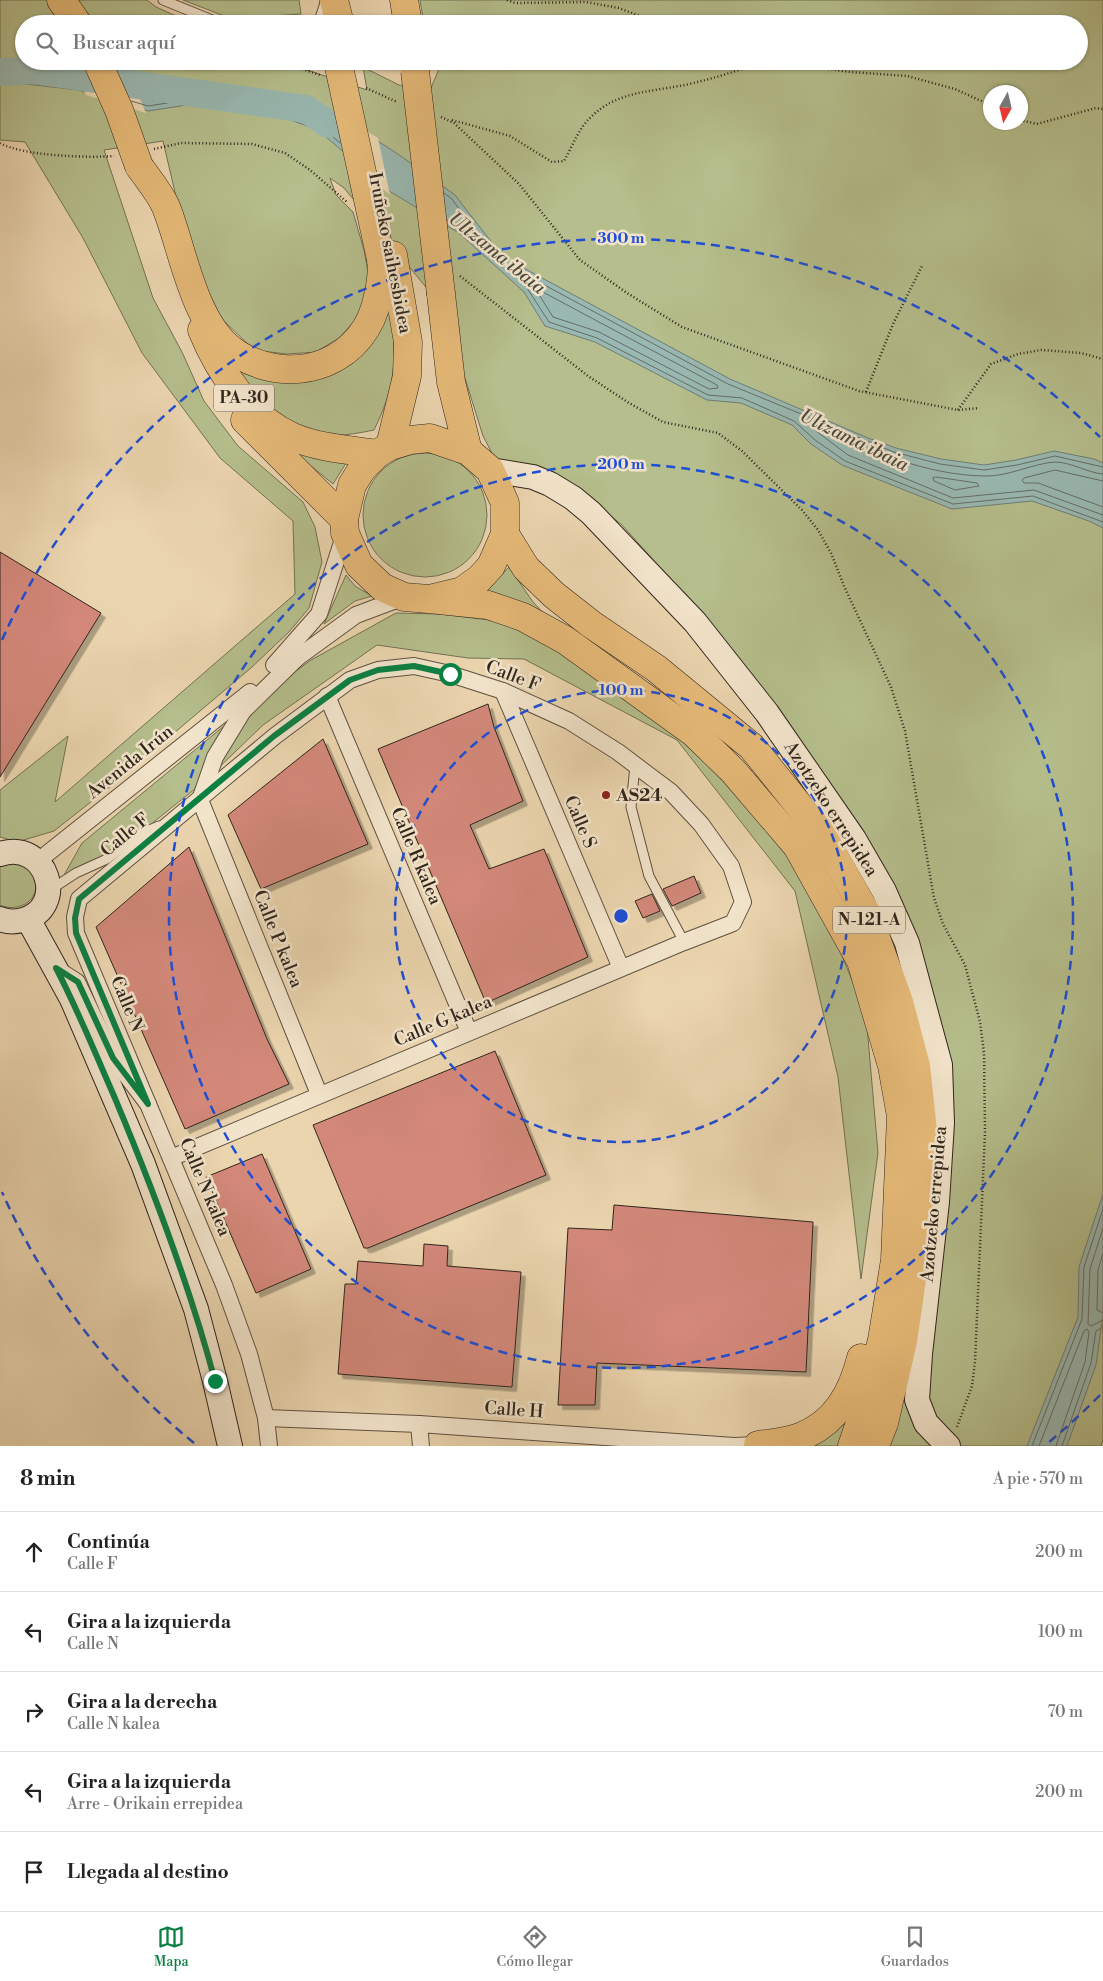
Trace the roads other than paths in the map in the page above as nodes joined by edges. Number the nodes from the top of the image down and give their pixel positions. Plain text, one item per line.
1 (163, 0) edge
2 (326, 0) edge
3 (334, 0) edge
4 (404, 0) edge
5 (200, 15) edge
6 (321, 15) edge
7 (338, 15) edge
8 (406, 15) edge
9 (101, 70) edge
10 (346, 70) edge
11 (414, 70) edge
12 (139, 166) junction
13 (387, 257) junction
14 (173, 267) junction
15 (383, 450) junction
16 (468, 451) junction
17 (490, 470) junction
18 (550, 484) junction
19 (505, 503) junction
20 (345, 526) junction
21 (505, 534) junction
22 (417, 598) junction
23 (298, 657) junction
24 (503, 691) junction
25 (247, 694) junction
26 (327, 696) junction
27 (635, 765) junction
28 (200, 800) junction
29 (167, 827) junction
30 (0, 854) edge
31 (38, 861) junction
32 (48, 892) junction
33 (75, 918) joint
34 (0, 919) edge
35 (28, 919) junction
36 (733, 923) joint
37 (684, 942) junction
38 (56, 968) junction
39 (622, 968) junction
40 (469, 1032) junction
41 (319, 1094) junction
42 (148, 1104) junction
43 (900, 1140) junction
44 (171, 1158) junction
45 (266, 1418) junction
46 (419, 1424) junction
47 (570, 1440) edge
48 (230, 1446) edge
49 (269, 1446) edge
50 (421, 1446) edge
51 (747, 1446) edge
52 (852, 1446) edge
53 (875, 1446) edge
54 (948, 1446) edge

1 - 5 lane
2 - 6 lane
3 - 7 highway
4 - 8 highway
9 - 12 highway, PA-30, bridge
10 - 13 highway, Iruñeko saihesbidea
11 - 16 highway, bridge
12 - 13 highway
12 - 14 highway, PA-30
13 - 15 highway, Iruñeko saihesbidea
14 - 15 highway, PA-30
14 - 20 highway, PA-30
15 - 16 highway, PA-30
15 - 20 highway
16 - 17 highway, PA-30
17 - 18 street, Azotzeko errepidea
17 - 19 highway, PA-30
18 - 19 street
18 - 54 street, Azotzeko errepidea
19 - 21 highway, PA-30
20 - 22 highway, PA-30
20 - 25 street, Avenida Irún
21 - 22 highway, PA-30
21 - 53 highway, N-121-A
22 - 23 street, Avenida Irún
22 - 43 highway, N-121-A
23 - 25 street, Avenida Irún
23 - 28 street, Avenida Irún
24 - 26 street, Calle F
24 - 27 street, Calle F
24 - 39 street, Calle S
25 - 31 street, Avenida Irún
26 - 28 street, Calle F
26 - 40 street, Calle R kalea
27 - 36 street, Calle F
27 - 37 lane
28 - 29 street, Calle F
28 - 41 street, Calle P kalea
29 - 32 lane
29 - 33 street, Calle F
30 - 31 street
31 - 32 street
32 - 35 street
33 - 42 street, Calle N
34 - 35 street
35 - 38 street
36 - 37 street, Calle G kalea
37 - 39 street, Calle G kalea
38 - 42 street, Calle N kalea
38 - 48 street
39 - 40 street, Calle G kalea
40 - 41 street, Calle G kalea
41 - 44 street, Calle G kalea
42 - 44 street, Calle N kalea
43 - 51 highway
43 - 52 highway, N-121-A
44 - 45 street, Calle N kalea
45 - 46 street, Calle H
45 - 49 street, Calle N kalea
46 - 47 street, Calle H
46 - 50 street
47 - 51 street, Calle H

